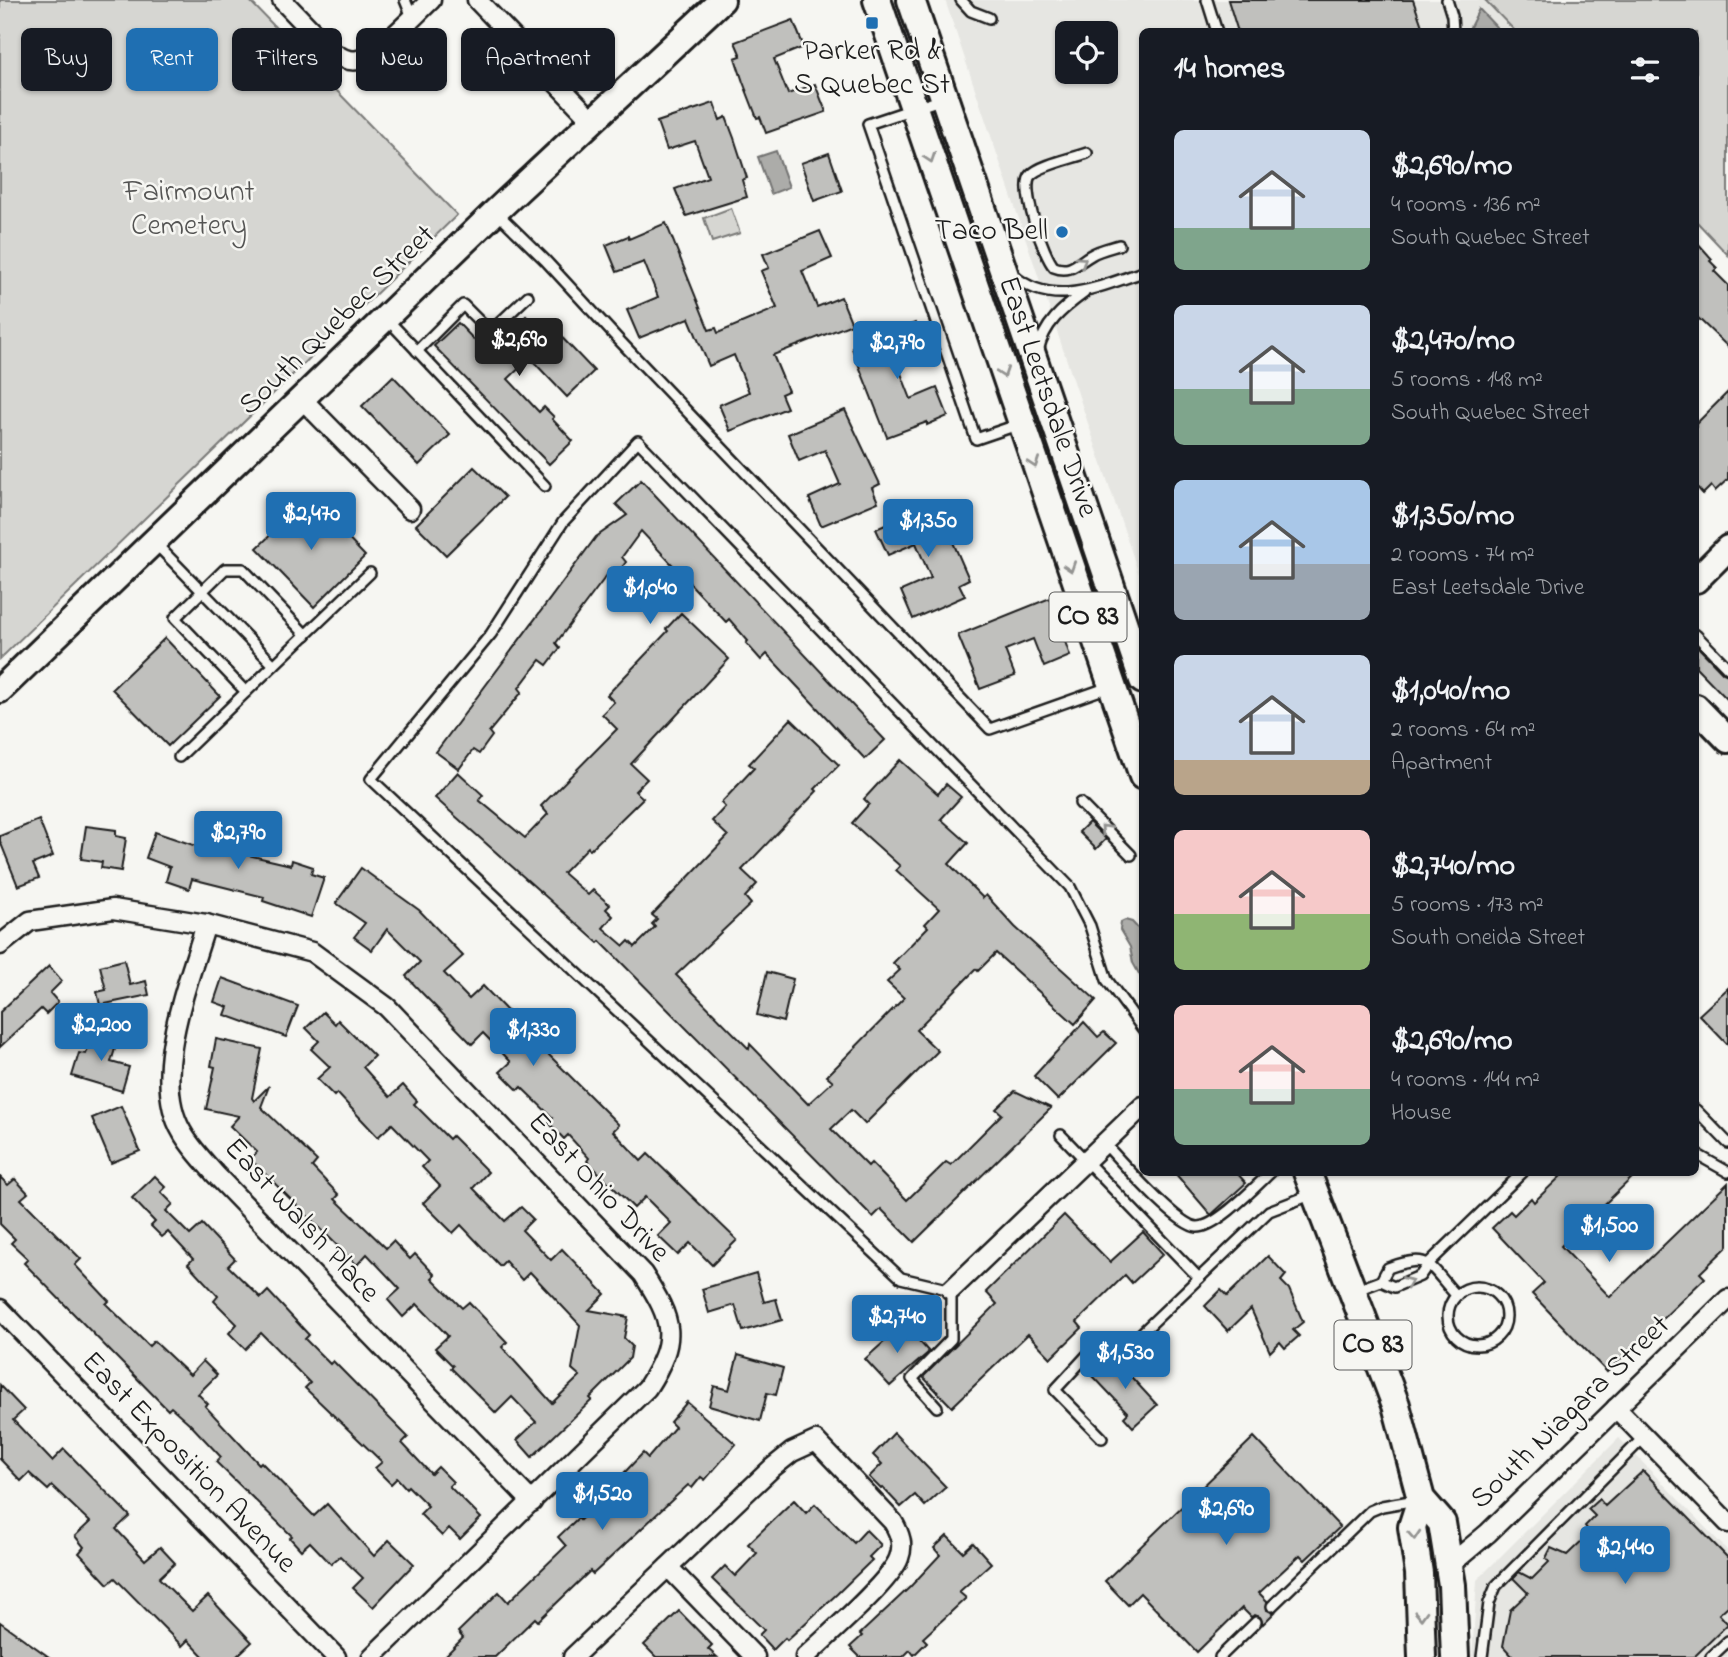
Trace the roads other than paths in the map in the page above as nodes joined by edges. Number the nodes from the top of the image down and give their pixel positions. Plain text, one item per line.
1 (431, 0) edge
2 (477, 0) edge
3 (722, 0) edge
4 (877, 0) edge
5 (911, 0) edge
6 (961, 0) edge
7 (1207, 0) edge
8 (1447, 0) edge
9 (290, 3) edge
10 (409, 8) edge
11 (989, 18) dead end
12 (1216, 28) edge
13 (1453, 28) edge
14 (945, 98) junction
15 (913, 109) junction
16 (593, 121) junction
17 (1087, 153) dead end
18 (495, 212) junction
19 (1119, 245) dead end
20 (997, 253) junction
21 (1139, 273) edge
22 (1085, 292) junction
23 (528, 296) dead end
24 (386, 318) junction
25 (417, 351) junction
26 (1036, 369) junction
27 (302, 399) junction
28 (1021, 424) junction
29 (545, 486) dead end
30 (411, 509) dead end
31 (153, 542) junction
32 (1728, 548) edge
33 (370, 573) dead end
34 (1699, 577) edge
35 (202, 591) junction
36 (306, 635) junction
37 (1699, 638) edge
38 (274, 665) junction
39 (1139, 667) edge
40 (1728, 668) edge
41 (1112, 686) junction
42 (0, 690) edge
43 (246, 692) junction
44 (1699, 710) edge
45 (1728, 740) edge
46 (178, 757) dead end
47 (1139, 764) edge
48 (1080, 803) dead end
49 (1131, 855) dead end
50 (206, 924) junction
51 (0, 945) edge
52 (1139, 1023) edge
53 (1139, 1110) edge
54 (1699, 1113) edge
55 (1061, 1135) dead end
56 (1104, 1143) junction
57 (1728, 1143) edge
58 (1699, 1156) edge
59 (1086, 1160) junction
60 (1728, 1172) edge
61 (1266, 1176) edge
62 (1519, 1176) edge
63 (1311, 1183) edge
64 (1429, 1263) junction
65 (1199, 1278) junction
66 (1381, 1280) junction
67 (951, 1290) junction
68 (1352, 1291) junction
69 (1456, 1295) junction
70 (1728, 1299) edge
71 (0, 1309) edge
72 (937, 1407) dead end
73 (1616, 1408) junction
74 (1644, 1437) junction
75 (1102, 1438) dead end
76 (1421, 1499) junction
77 (532, 1502) junction
78 (1728, 1523) edge
79 (1448, 1560) junction
80 (668, 1567) junction
81 (1272, 1606) dead end
82 (1255, 1622) dead end
83 (1728, 1641) edge
84 (336, 1657) edge
85 (372, 1657) edge
86 (573, 1657) edge
87 (755, 1657) edge
88 (805, 1657) edge
89 (1220, 1657) edge
90 (1422, 1657) edge
91 (1455, 1657) edge
92 (1482, 1657) edge
93 (1711, 1657) edge

1 - 10 street
2 - 16 street
3 - 16 main road, South Quebec Street
4 - 15 main road, East Leetsdale Drive / CO 83
5 - 14 main road, East Leetsdale Drive / CO 83
6 - 11 lane
7 - 12 lane
8 - 13 lane
9 - 10 street
14 - 15 lane
14 - 20 main road, East Leetsdale Drive / CO 83
15 -> 28 main road, East Leetsdale Drive / CO 83
15 - 28 lane
16 - 18 main road, South Quebec Street
17 -> 19 lane
18 - 24 main road, South Quebec Street
18 - 41 lane
20 - 22 lane
20 - 26 main road, East Leetsdale Drive / CO 83
21 - 22 lane
22 - 26 lane
23 - 25 lane
24 - 25 lane
24 - 27 main road, South Quebec Street
25 - 29 lane
26 - 39 main road, East Leetsdale Drive / CO 83
27 - 30 street
27 - 31 main road, South Quebec Street
28 -> 41 main road, East Leetsdale Drive / CO 83
31 - 35 lane
31 - 42 main road, South Quebec Street
32 - 34 main road
33 - 36 lane
35 - 36 lane
35 - 38 lane
35 - 43 lane
36 - 38 lane
37 - 40 lane
38 - 43 lane
41 - 47 main road, East Leetsdale Drive / CO 83
43 - 46 lane
44 - 45 main road
49 -> 48 lane
50 - 51 street, East Ohio Drive
50 - 77 street, East Walsh Place
50 - 77 street, East Ohio Drive
52 - 67 lane
53 - 56 street
54 - 57 lane
55 - 59 lane
56 - 59 street
56 - 61 lane
58 - 60 lane
59 - 65 lane
59 - 67 street
62 - 64 lane
63 - 65 lane
63 - 68 main road, CO 83
64 - 66 lane
66 -> 64 lane
64 - 69 lane
65 - 75 lane
66 - 68 lane
67 - 72 lane
68 - 76 main road, CO 83
69 - 69 lane
70 - 73 street, South Niagara Street
71 - 84 street, East Exposition Avenue
73 - 74 street
73 - 79 street, South Niagara Street
74 - 78 street
74 - 92 lane
76 - 79 main road, CO 83
76 - 81 lane
76 -> 90 main road, CO 83
77 - 85 street
79 - 91 main road, CO 83
80 - 86 street
80 - 87 street
80 - 88 street
82 - 89 lane
83 - 93 lane

